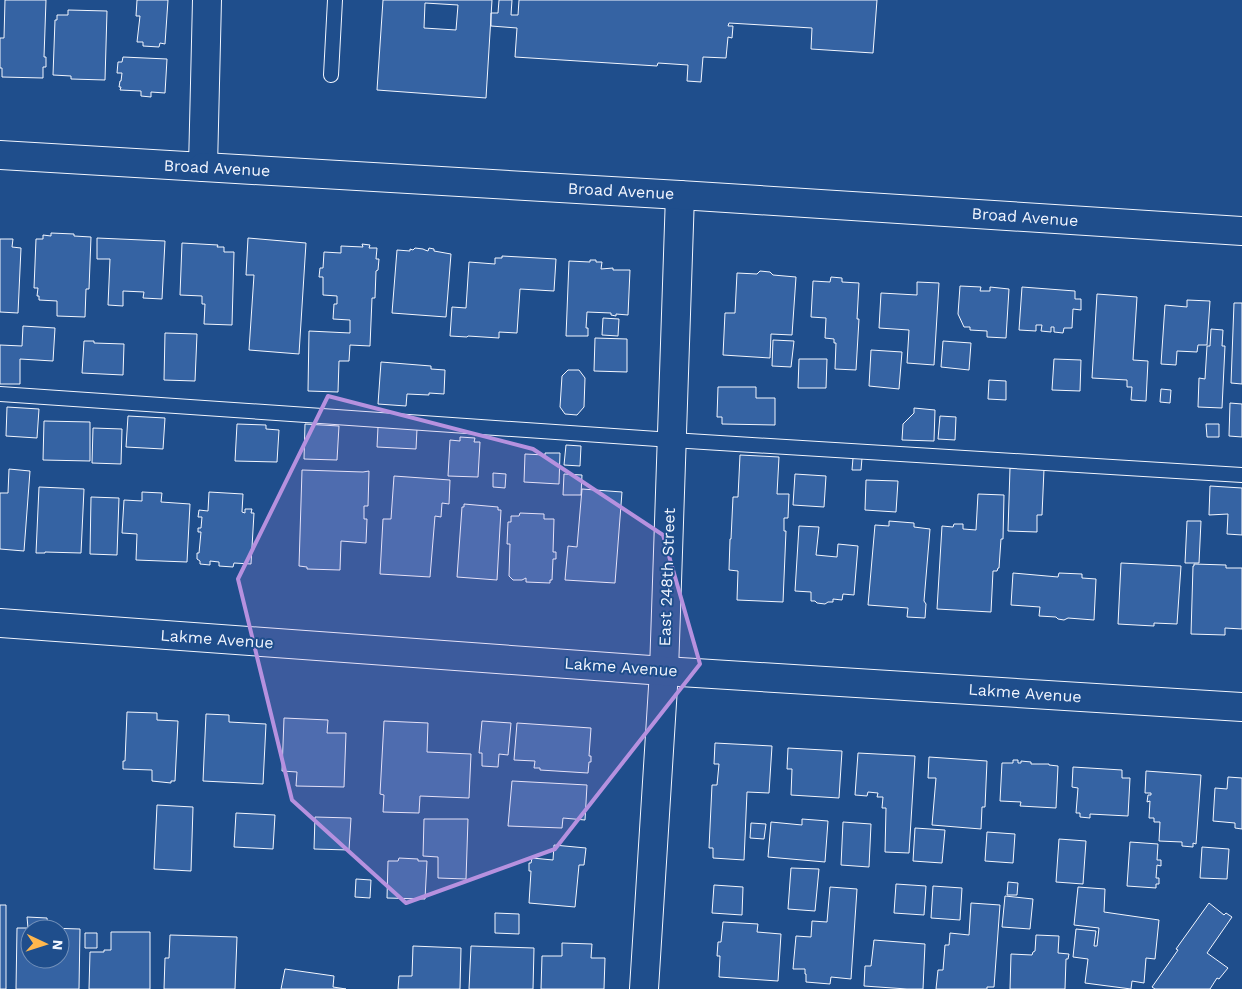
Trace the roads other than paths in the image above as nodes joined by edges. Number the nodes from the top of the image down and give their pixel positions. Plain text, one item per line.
1 (207, 0) edge
2 (335, 0) edge
3 (331, 75) dead end
4 (0, 155) edge
5 (203, 167) junction
6 (680, 195) junction
7 (1242, 231) edge
8 (0, 394) edge
9 (672, 440) junction
10 (1242, 474) edge
11 (0, 623) edge
12 (664, 671) junction
13 (1242, 707) edge
14 (644, 989) edge

1 - 5 street
2 - 3 lane
4 - 5 street, Broad Avenue
5 - 6 street, Broad Avenue
6 - 7 street, Broad Avenue
6 - 9 street, East 248th Street
8 - 9 lane
9 - 10 lane
9 - 12 street, East 248th Street
11 - 12 street, Lakme Avenue
12 - 13 street, Lakme Avenue
12 - 14 street, East 248th Street

